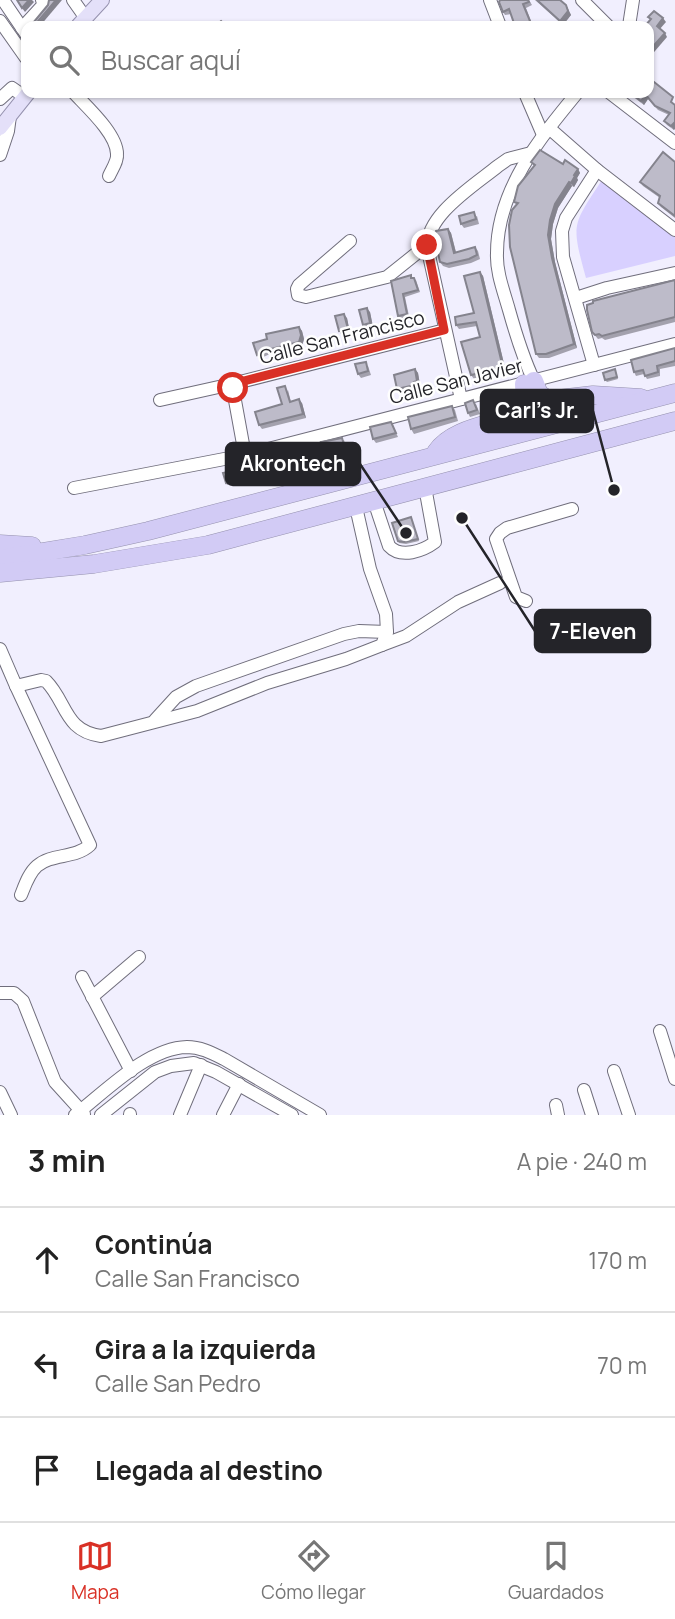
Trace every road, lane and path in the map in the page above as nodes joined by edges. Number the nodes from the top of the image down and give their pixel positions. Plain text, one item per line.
1 (2, 0) edge
2 (42, 0) edge
3 (73, 0) edge
4 (102, 0) edge
5 (491, 0) edge
6 (582, 0) edge
7 (633, 0) edge
8 (31, 21) edge
9 (82, 21) edge
10 (83, 21) edge
11 (498, 21) edge
12 (603, 21) edge
13 (630, 21) edge
14 (0, 22) edge
15 (21, 27) edge
16 (21, 51) edge
17 (21, 92) edge
18 (24, 98) edge
19 (79, 98) edge
20 (528, 98) edge
21 (574, 98) edge
22 (616, 98) edge
23 (0, 99) edge
24 (5, 122) edge
25 (546, 132) junction
26 (675, 143) edge
27 (531, 153) junction
28 (0, 155) edge
29 (597, 170) junction
30 (110, 176) dead end
31 (675, 230) edge
32 (350, 241) dead end
33 (427, 245) junction
34 (675, 272) edge
35 (576, 298) junction
36 (444, 330) junction
37 (675, 344) edge
38 (594, 365) junction
39 (529, 383) junction
40 (232, 384) junction
41 (675, 393) edge
42 (461, 399) junction
43 (652, 399) junction
44 (160, 400) dead end
45 (675, 421) edge
46 (245, 455) junction
47 (433, 456) junction
48 (425, 487) junction
49 (74, 488) dead end
50 (374, 501) junction
51 (356, 507) junction
52 (572, 509) dead end
53 (0, 544) edge
54 (57, 548) junction
55 (0, 559) edge
56 (0, 573) edge
57 (499, 583) dead end
58 (526, 601) dead end
59 (387, 632) junction
60 (382, 645) junction
61 (0, 649) edge
62 (16, 686) junction
63 (155, 720) junction
64 (21, 895) dead end
65 (139, 957) dead end
66 (82, 977) dead end
67 (0, 993) edge
68 (92, 997) junction
69 (660, 1031) dead end
70 (201, 1065) junction
71 (131, 1071) junction
72 (614, 1071) dead end
73 (675, 1079) edge
74 (239, 1084) junction
75 (584, 1090) dead end
76 (0, 1092) edge
77 (282, 1092) junction
78 (274, 1110) edge
79 (80, 1113) edge
80 (11, 1115) edge
81 (101, 1115) edge
82 (180, 1115) edge
83 (223, 1115) edge
84 (292, 1115) edge
85 (320, 1115) edge
86 (592, 1115) edge
87 (629, 1115) edge

1 - 15 street
2 - 8 street
3 - 9 street
4 - 10 main road
5 - 11 street
6 - 12 street
7 - 13 street
14 - 16 street
17 - 23 street
18 - 24 main road
19 - 30 street
20 - 25 street
21 - 25 street
22 - 26 street
24 - 28 street
25 - 27 street
25 - 29 street
27 - 33 street
27 - 39 street
29 - 31 street
29 - 35 street
32 - 33 street
33 - 36 street
34 - 35 street
35 - 38 street
36 - 40 street, Calle San Francisco
36 - 42 street
37 - 38 street, Calle San Javier
38 - 39 street, Calle San Javier
39 - 42 street, Calle San Javier
39 - 43 highway
39 - 47 highway
40 - 44 street, Calle San Francisco
40 - 46 street
41 - 43 highway
42 - 46 street, Calle San Javier
43 - 47 highway
45 - 48 highway
46 - 49 street, Calle San Javier
47 - 54 highway
48 - 50 highway
48 - 50 street
50 - 51 highway
51 - 56 highway
51 - 59 street
52 - 58 street
53 - 54 highway
54 - 55 highway
57 - 60 street
59 - 60 street
59 - 63 street
60 - 63 street
61 - 62 street
62 - 63 street
62 - 64 street
65 - 68 street
66 - 68 street
67 - 79 street
68 - 71 street
69 - 73 street
70 - 74 street
70 - 81 street
70 - 82 street
71 - 77 street
71 - 79 street
72 - 87 street
74 - 78 street
74 - 83 street
75 - 86 street
76 - 80 street
77 - 78 street
77 - 85 street
78 - 84 street

